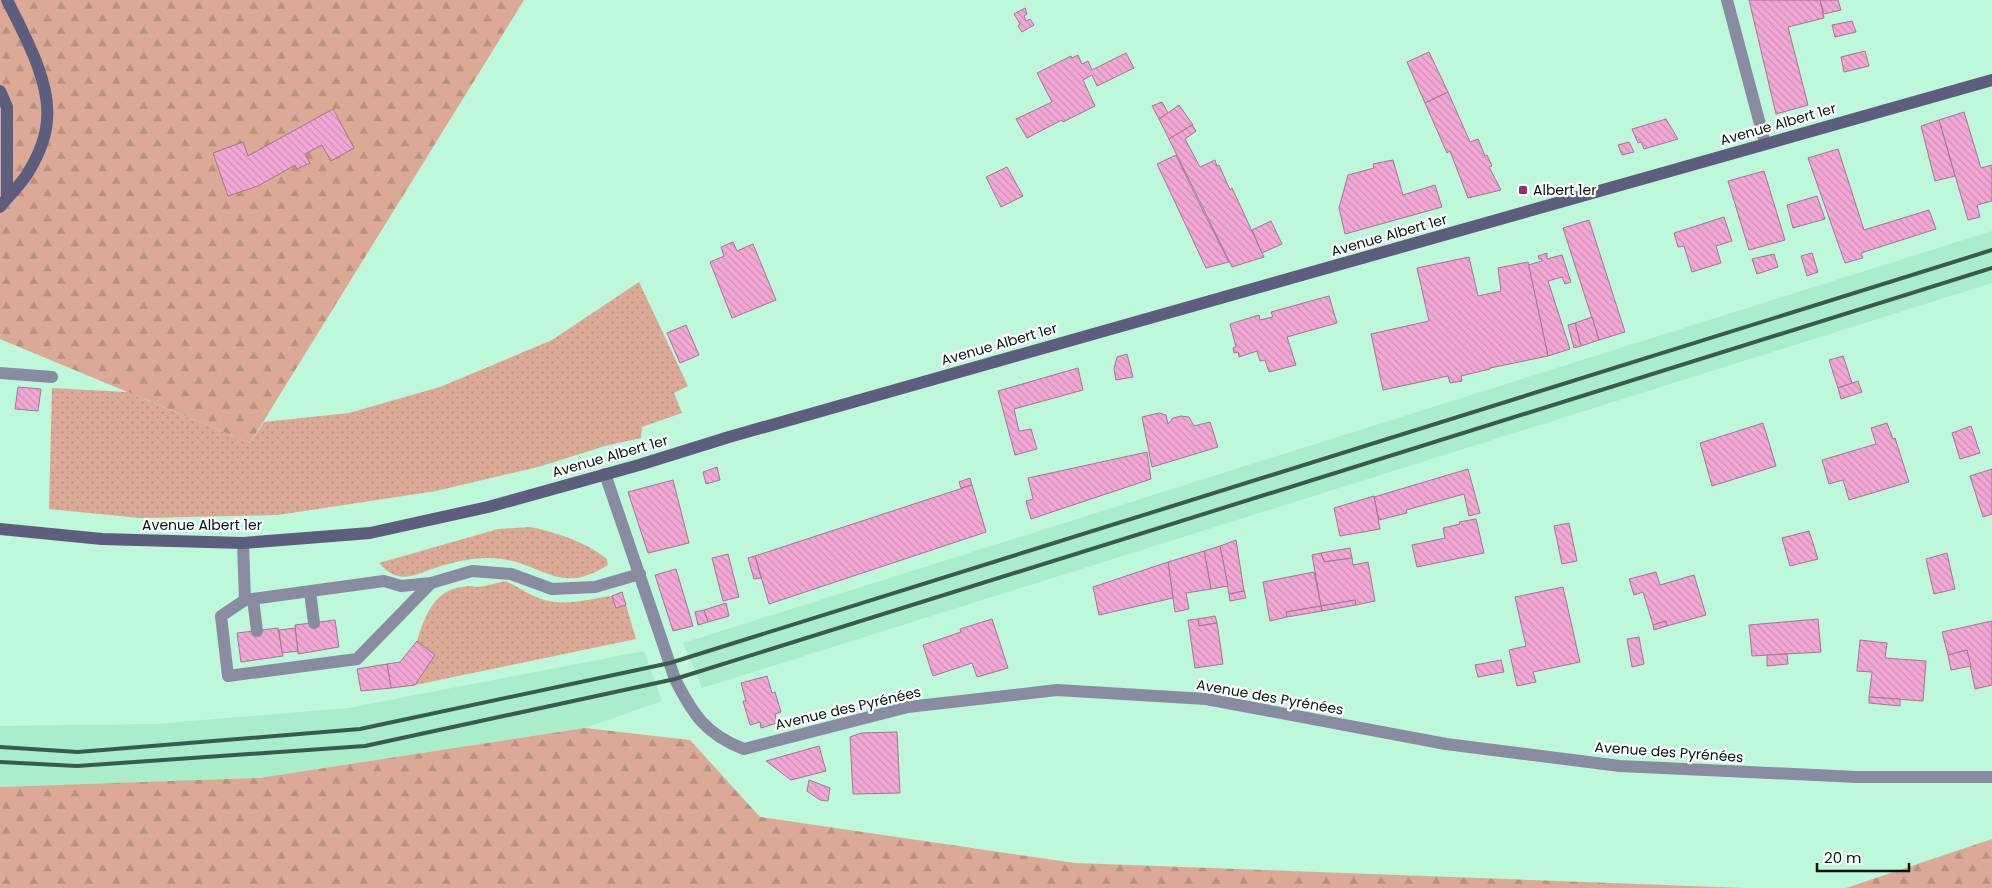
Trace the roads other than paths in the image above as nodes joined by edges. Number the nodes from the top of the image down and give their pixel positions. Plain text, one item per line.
1 (7, 0) edge
2 (1727, 0) edge
3 (1992, 80) edge
4 (0, 91) edge
5 (1765, 144) junction
6 (4, 202) edge
7 (0, 373) edge
8 (52, 378) dead end
9 (605, 474) junction
10 (0, 529) edge
11 (243, 543) junction
12 (640, 574) junction
13 (432, 583) junction
14 (310, 592) junction
15 (249, 600) junction
16 (314, 623) dead end
17 (257, 630) dead end
18 (318, 651) dead end
19 (320, 664) junction
20 (1992, 777) edge

1 - 6 main road
2 - 5 street
3 - 5 main road, Avenue Albert 1er
4 - 6 main road
5 - 9 main road, Avenue Albert 1er
7 - 8 street
9 - 11 main road, Avenue Albert 1er
9 - 12 street, Avenue des Pyrénées
10 - 11 main road, Avenue Albert 1er
11 - 15 street
12 - 13 street
12 - 20 street, Avenue des Pyrénées
13 - 14 street
13 - 19 street
14 - 15 street
14 - 16 street
15 - 17 street
15 - 19 street
18 - 19 street

